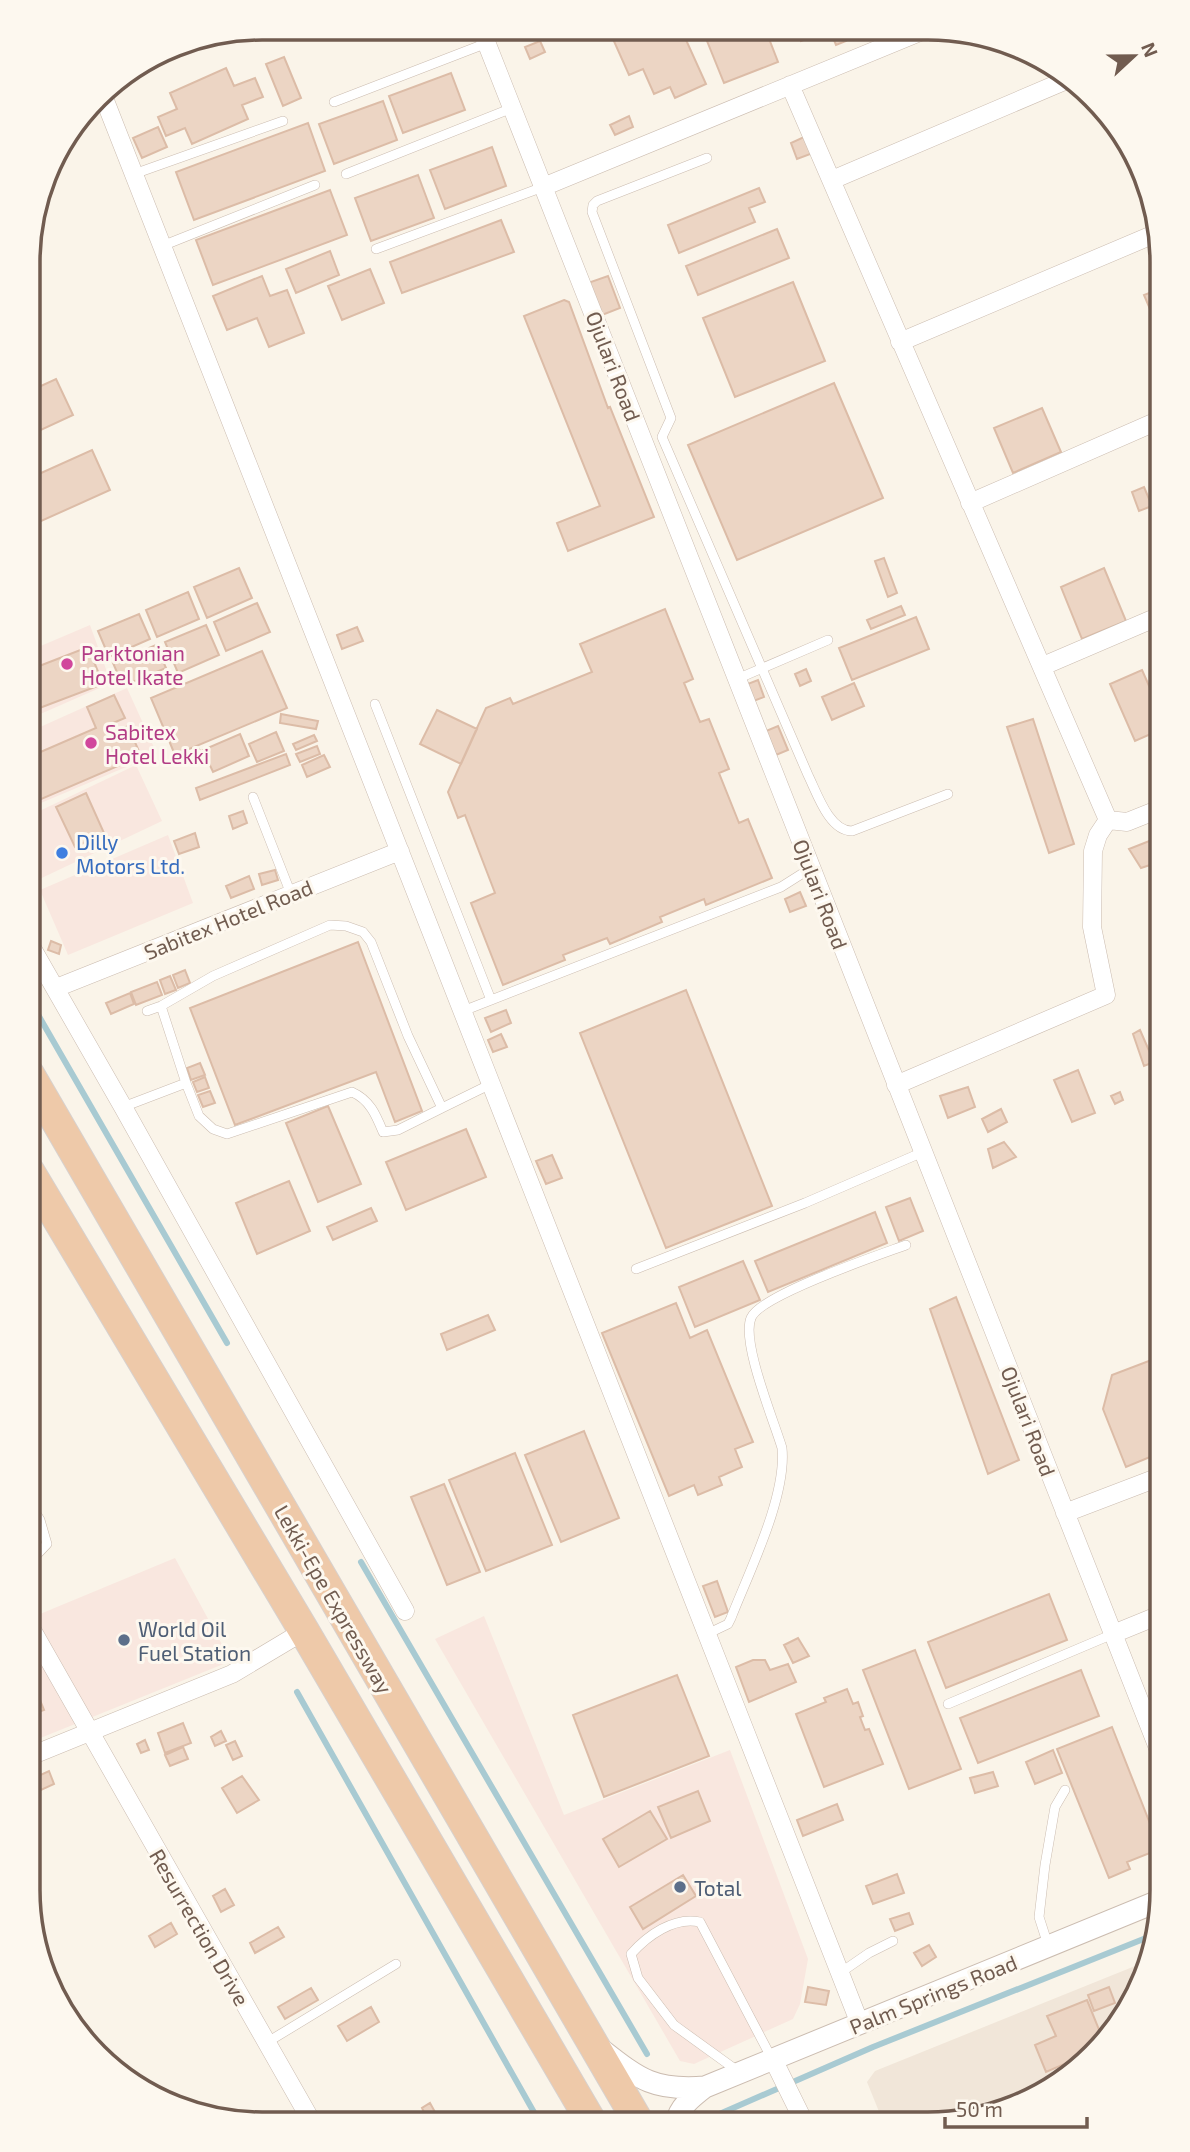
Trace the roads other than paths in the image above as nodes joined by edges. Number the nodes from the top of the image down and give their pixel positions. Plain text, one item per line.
1 (900, 40) edge
2 (473, 41) edge
3 (486, 41) edge
4 (1058, 83) edge
5 (790, 85) junction
6 (334, 102) dead end
7 (107, 104) edge
8 (512, 108) junction
9 (283, 121) dead end
10 (707, 159) dead end
11 (134, 174) junction
12 (346, 174) dead end
13 (832, 180) junction
14 (315, 185) dead end
15 (543, 187) junction
16 (1147, 237) edge
17 (162, 246) junction
18 (376, 249) dead end
19 (900, 342) junction
20 (1150, 424) edge
21 (970, 503) junction
22 (1150, 620) edge
23 (828, 640) dead end
24 (1043, 666) junction
25 (762, 669) junction
26 (737, 679) junction
27 (375, 704) dead end
28 (948, 794) dead end
29 (253, 797) dead end
30 (1150, 813) edge
31 (1108, 820) junction
32 (400, 850) junction
33 (811, 868) junction
34 (291, 894) junction
35 (40, 961) edge
36 (56, 988) junction
37 (491, 1000) junction
38 (161, 1006) junction
39 (147, 1011) dead end
40 (463, 1011) junction
41 (186, 1083) junction
42 (491, 1084) junction
43 (896, 1084) junction
44 (40, 1093) edge
45 (124, 1107) junction
46 (442, 1108) junction
47 (923, 1152) junction
48 (40, 1189) edge
49 (906, 1245) dead end
50 (636, 1269) dead end
51 (1149, 1481) edge
52 (1065, 1513) junction
53 (40, 1520) edge
54 (40, 1551) edge
55 (405, 1611) dead end
56 (1149, 1619) edge
57 (304, 1631) junction
58 (707, 1634) junction
59 (1113, 1634) junction
60 (40, 1644) edge
61 (948, 1704) dead end
62 (1149, 1727) edge
63 (89, 1732) junction
64 (40, 1752) edge
65 (1065, 1790) dead end
66 (1149, 1905) edge
67 (893, 1941) dead end
68 (1049, 1947) junction
69 (396, 1964) dead end
70 (841, 1973) junction
71 (860, 2024) junction
72 (591, 2042) junction
73 (267, 2043) junction
74 (776, 2066) junction
75 (741, 2073) junction
76 (705, 2087) junction
77 (306, 2112) edge
78 (586, 2112) edge
79 (632, 2112) edge
80 (680, 2112) edge
81 (799, 2112) edge

1 - 5 street
2 - 6 lane
3 - 8 street, Ojulari Road
4 - 13 street
5 - 13 street
5 - 15 street
7 - 11 street
8 - 12 lane
8 - 15 street, Ojulari Road
9 - 11 lane
10 - 25 lane
11 - 17 street
13 - 19 street
14 - 17 lane
15 - 18 lane
15 - 26 street, Ojulari Road
16 - 19 street
17 - 32 street
19 - 21 street
20 - 21 street
21 - 24 street
22 - 24 street
23 - 25 lane
24 - 31 street
25 - 26 lane
25 - 28 lane
26 - 33 street, Ojulari Road
27 - 37 lane
29 - 34 lane
30 - 31 street
31 - 43 street
32 - 34 street, Sabitex Hotel Road
32 - 40 street
33 - 37 lane
33 - 43 street, Ojulari Road
34 - 36 street, Sabitex Hotel Road
35 - 36 street
36 - 45 street
37 - 40 lane
38 - 39 lane
38 - 41 lane
38 - 46 lane
40 - 42 street
41 - 45 lane
41 - 46 lane
42 - 46 lane
42 - 58 street
43 - 47 street, Ojulari Road
44 - 72 highway, Lekki-Epe Expressway
45 - 55 street
47 - 50 lane
47 - 52 street, Ojulari Road
48 - 57 highway, Lekki-Epe Expressway
49 - 58 lane
51 - 52 street
52 - 59 street, Ojulari Road
53 - 54 lane
56 - 59 street
57 - 63 street
57 - 78 highway, Lekki-Epe Expressway
58 - 70 street
59 - 61 lane
59 - 62 street, Ojulari Road
60 - 63 street, Resurrection Drive
63 - 64 street
63 - 73 street, Resurrection Drive
65 - 68 lane
66 - 68 street, Palm Springs Road
67 - 70 lane
68 - 71 street, Palm Springs Road
69 - 73 lane
70 - 71 street
71 - 74 street, Palm Springs Road
72 - 76 street, Palm Springs Road
72 - 79 highway, Lekki-Epe Expressway
73 - 77 street, Resurrection Drive
74 - 75 street, Palm Springs Road
74 - 75 lane
74 - 81 street
75 - 76 street, Palm Springs Road
76 - 80 street, Palm Springs Road

